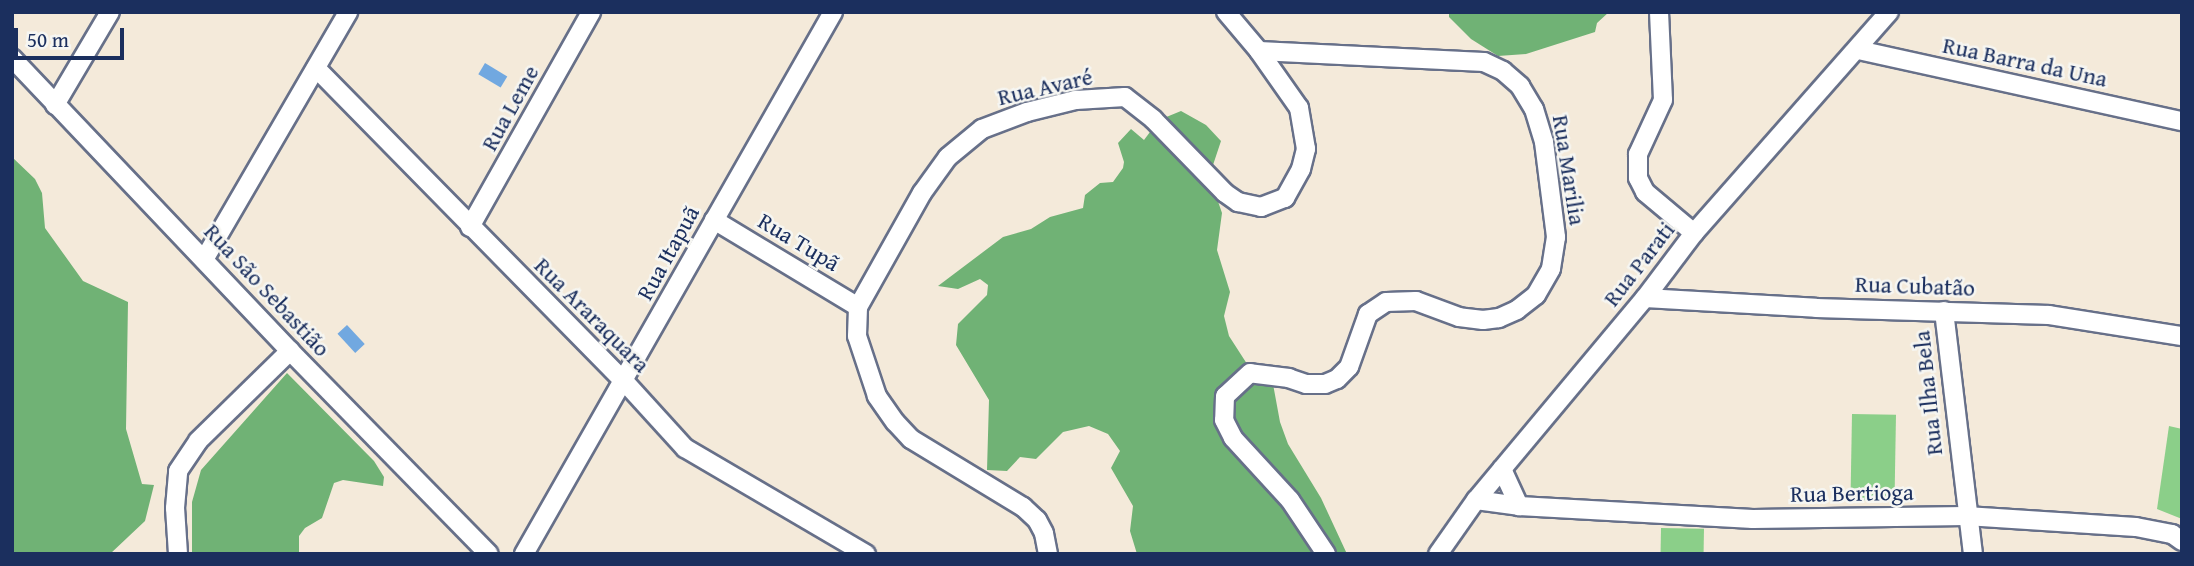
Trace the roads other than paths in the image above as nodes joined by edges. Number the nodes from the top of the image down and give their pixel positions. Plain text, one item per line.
1 (110, 12) edge
2 (348, 12) edge
3 (591, 12) edge
4 (833, 12) edge
5 (1226, 12) edge
6 (1659, 12) edge
7 (1889, 12) edge
8 (1858, 50) junction
9 (1259, 51) junction
10 (12, 58) edge
11 (316, 68) junction
12 (55, 105) junction
13 (2182, 121) edge
14 (714, 220) junction
15 (470, 227) junction
16 (1694, 233) junction
17 (205, 258) junction
18 (1645, 298) junction
19 (858, 307) junction
20 (1944, 311) junction
21 (2182, 336) edge
22 (290, 351) junction
23 (624, 381) junction
24 (1502, 469) junction
25 (1476, 500) junction
26 (1519, 506) junction
27 (1966, 516) junction
28 (2182, 541) edge
29 (178, 554) edge
30 (489, 554) edge
31 (524, 554) edge
32 (866, 554) edge
33 (1048, 554) edge
34 (1326, 554) edge
35 (1438, 554) edge
36 (1973, 554) edge

1 - 12 street
2 - 11 street
3 - 15 street, Rua Leme
4 - 14 street, Rua Itapuã
5 - 9 street, Rua Avaré
6 - 16 street
7 - 8 street, Rua Parati
8 - 13 street, Rua Barra da Una
8 - 16 street, Rua Parati
9 - 19 street, Rua Avaré
9 - 34 street, Rua Marilia
10 - 12 street, Rua São Sebastião
11 - 15 street, Rua Araraquara
11 - 17 street
12 - 17 street, Rua São Sebastião
14 - 19 street, Rua Tupã
14 - 23 street, Rua Itapuã
15 - 23 street, Rua Araraquara
16 - 18 street, Rua Parati
17 - 22 street, Rua São Sebastião
18 - 20 street, Rua Cubatão
18 - 24 street, Rua Parati
19 - 33 street
20 - 21 street, Rua Cubatão
20 - 27 street, Rua Ilha Bela
22 - 29 street
22 - 30 street, Rua São Sebastião
23 - 31 street, Rua Itapuã
23 - 32 street, Rua Araraquara
24 - 25 street, Rua Parati
24 - 26 street
25 - 26 street, Rua Bertioga
25 - 35 street, Rua Parati
26 - 27 street, Rua Bertioga
27 - 28 street, Rua Bertioga
27 - 36 street, Rua Ilha Bela

